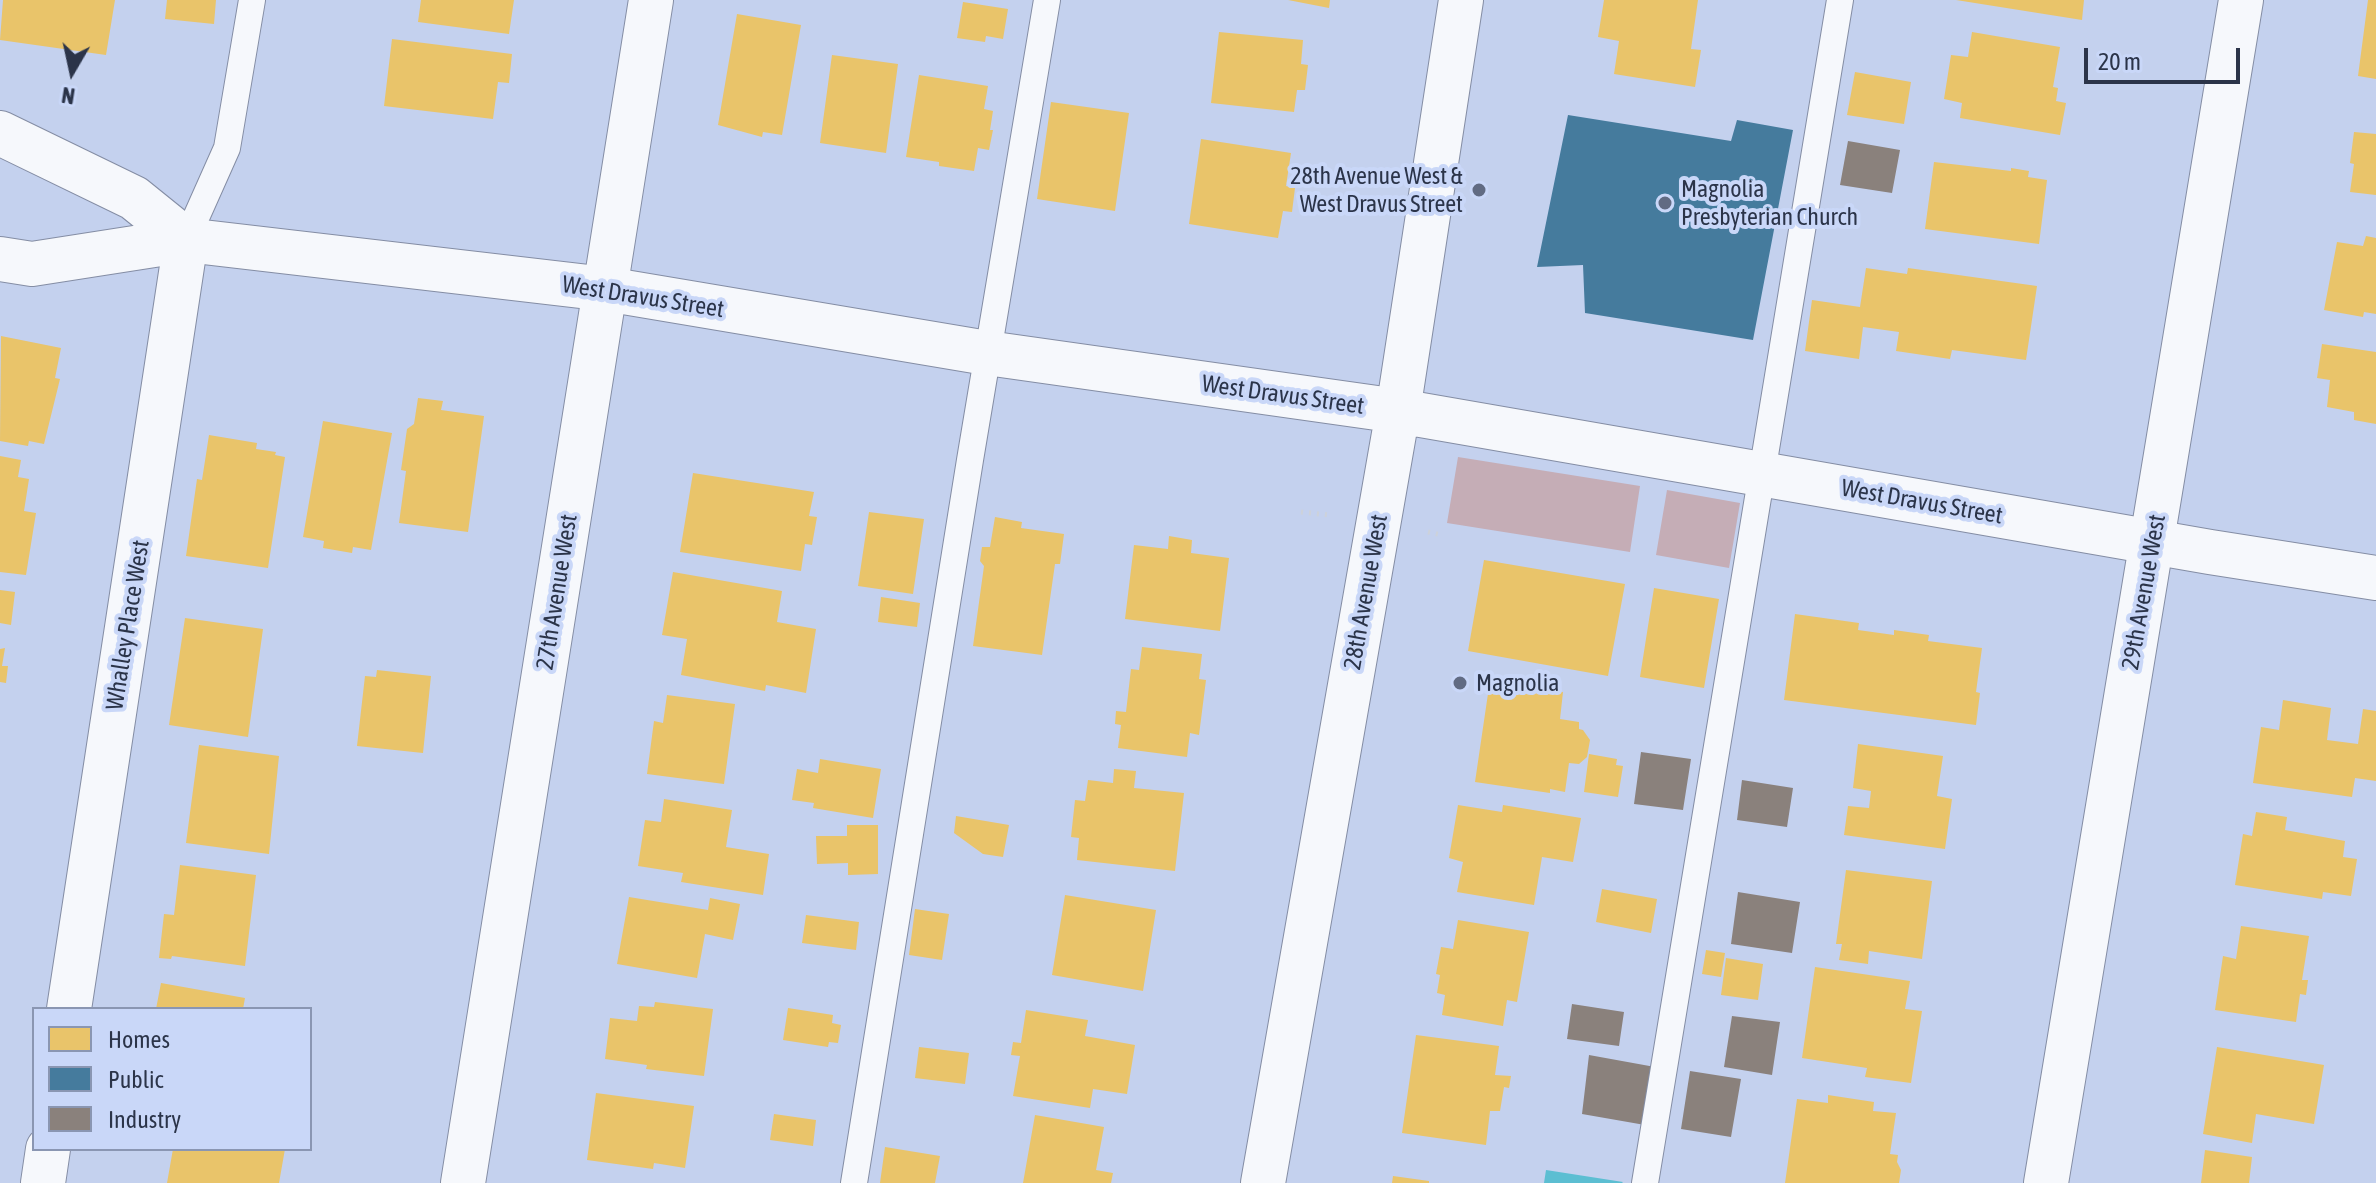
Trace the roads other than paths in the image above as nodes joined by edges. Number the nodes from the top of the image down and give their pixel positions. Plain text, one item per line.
1 (252, 0) edge
2 (651, 0) edge
3 (1047, 0) edge
4 (1461, 0) edge
5 (1840, 0) edge
6 (2241, 0) edge
7 (0, 133) edge
8 (186, 240) junction
9 (0, 259) edge
10 (606, 289) junction
11 (987, 353) junction
12 (1398, 411) junction
13 (1761, 474) junction
14 (2152, 542) junction
15 (2376, 578) edge
16 (69, 1007) edge
17 (48, 1151) edge
18 (43, 1183) edge
19 (463, 1183) edge
20 (854, 1183) edge
21 (1263, 1183) edge
22 (1645, 1183) edge
23 (2046, 1183) edge

1 - 8 lane
2 - 10 street, 27th Avenue West
3 - 11 lane
4 - 12 street, 28th Avenue West
5 - 13 lane
6 - 14 street, 29th Avenue West
7 - 8 street
8 - 9 street, West Dravus Street
8 - 10 street, West Dravus Street
8 - 16 street, Whalley Place West
10 - 11 street, West Dravus Street
10 - 19 street, 27th Avenue West
11 - 12 street, West Dravus Street
11 - 20 lane
12 - 13 street, West Dravus Street
12 - 21 street, 28th Avenue West
13 - 14 street, West Dravus Street
13 - 22 lane
14 - 15 street, West Dravus Street
14 - 23 street, 29th Avenue West
17 - 18 street

